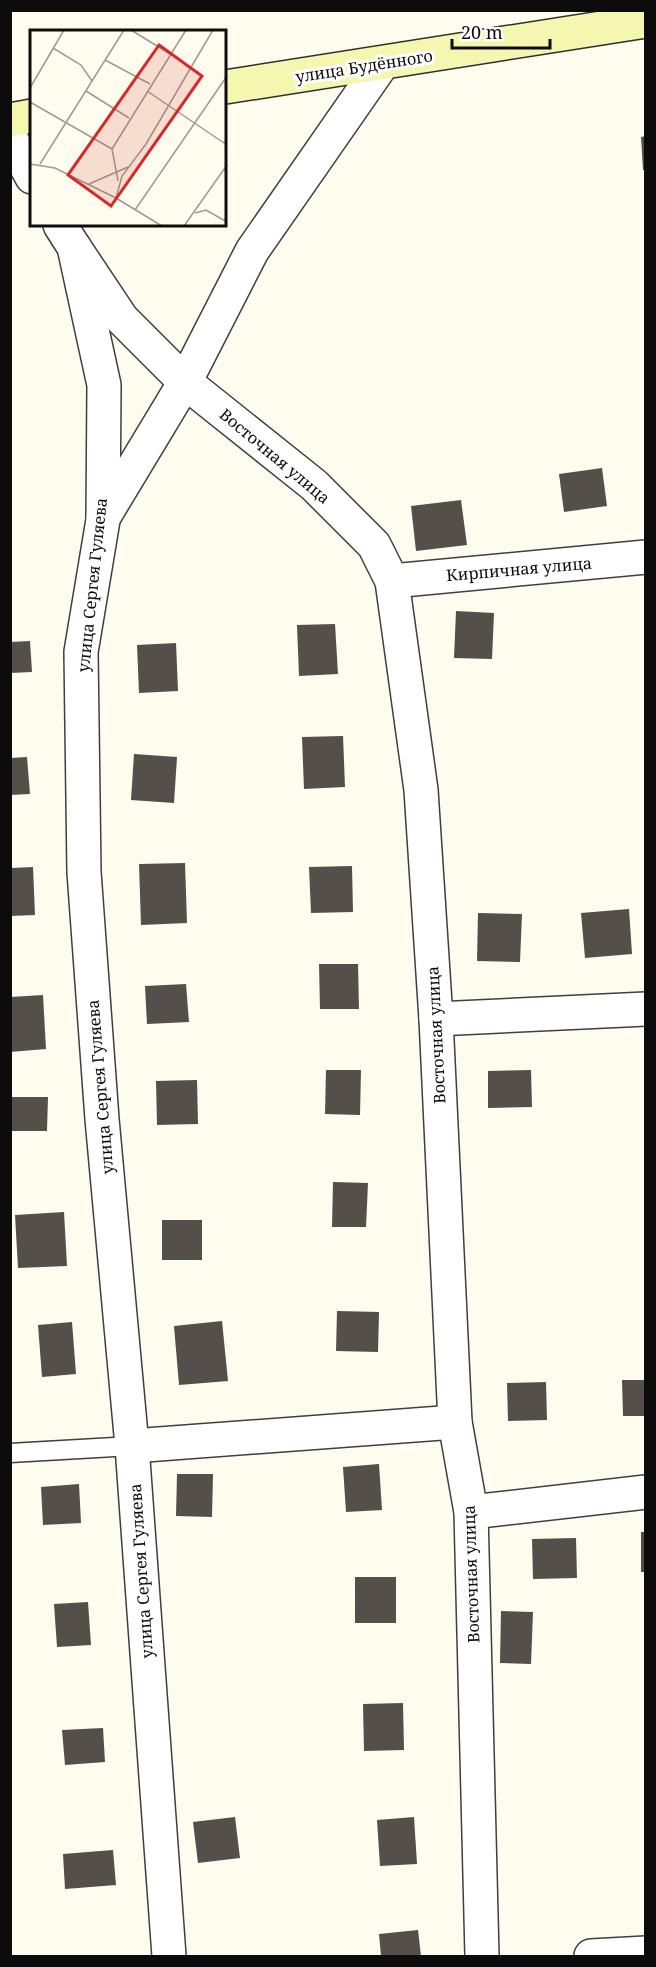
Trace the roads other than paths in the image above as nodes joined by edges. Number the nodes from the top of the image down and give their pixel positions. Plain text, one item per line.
1 (645, 21) edge
2 (382, 64) junction
3 (226, 87) edge
4 (30, 116) edge
5 (10, 120) edge
6 (10, 137) edge
7 (30, 173) edge
8 (67, 236) edge
9 (185, 382) junction
10 (102, 520) junction
11 (645, 557) edge
12 (392, 581) junction
13 (645, 1009) edge
14 (436, 1019) junction
15 (455, 1422) junction
16 (132, 1446) junction
17 (10, 1453) edge
18 (645, 1492) edge
19 (471, 1512) junction
20 (645, 1953) edge
21 (170, 1956) edge
22 (482, 1956) edge
23 (591, 1956) edge

1 - 2 street, улица Будённого
2 - 3 street, улица Будённого
2 - 9 street
4 - 5 street
6 - 7 street
8 - 9 street, Восточная улица
8 - 10 street, улица Сергея Гуляева
9 - 10 street
9 - 12 street, Восточная улица
10 - 16 street, улица Сергея Гуляева
11 - 12 street, Кирпичная улица
12 - 14 street, Восточная улица
13 - 14 street
14 - 15 street, Восточная улица
15 - 16 street
15 - 19 street, Восточная улица
16 - 17 lane
16 - 21 street, улица Сергея Гуляева
18 - 19 street
19 - 22 street, Восточная улица
20 - 23 street

